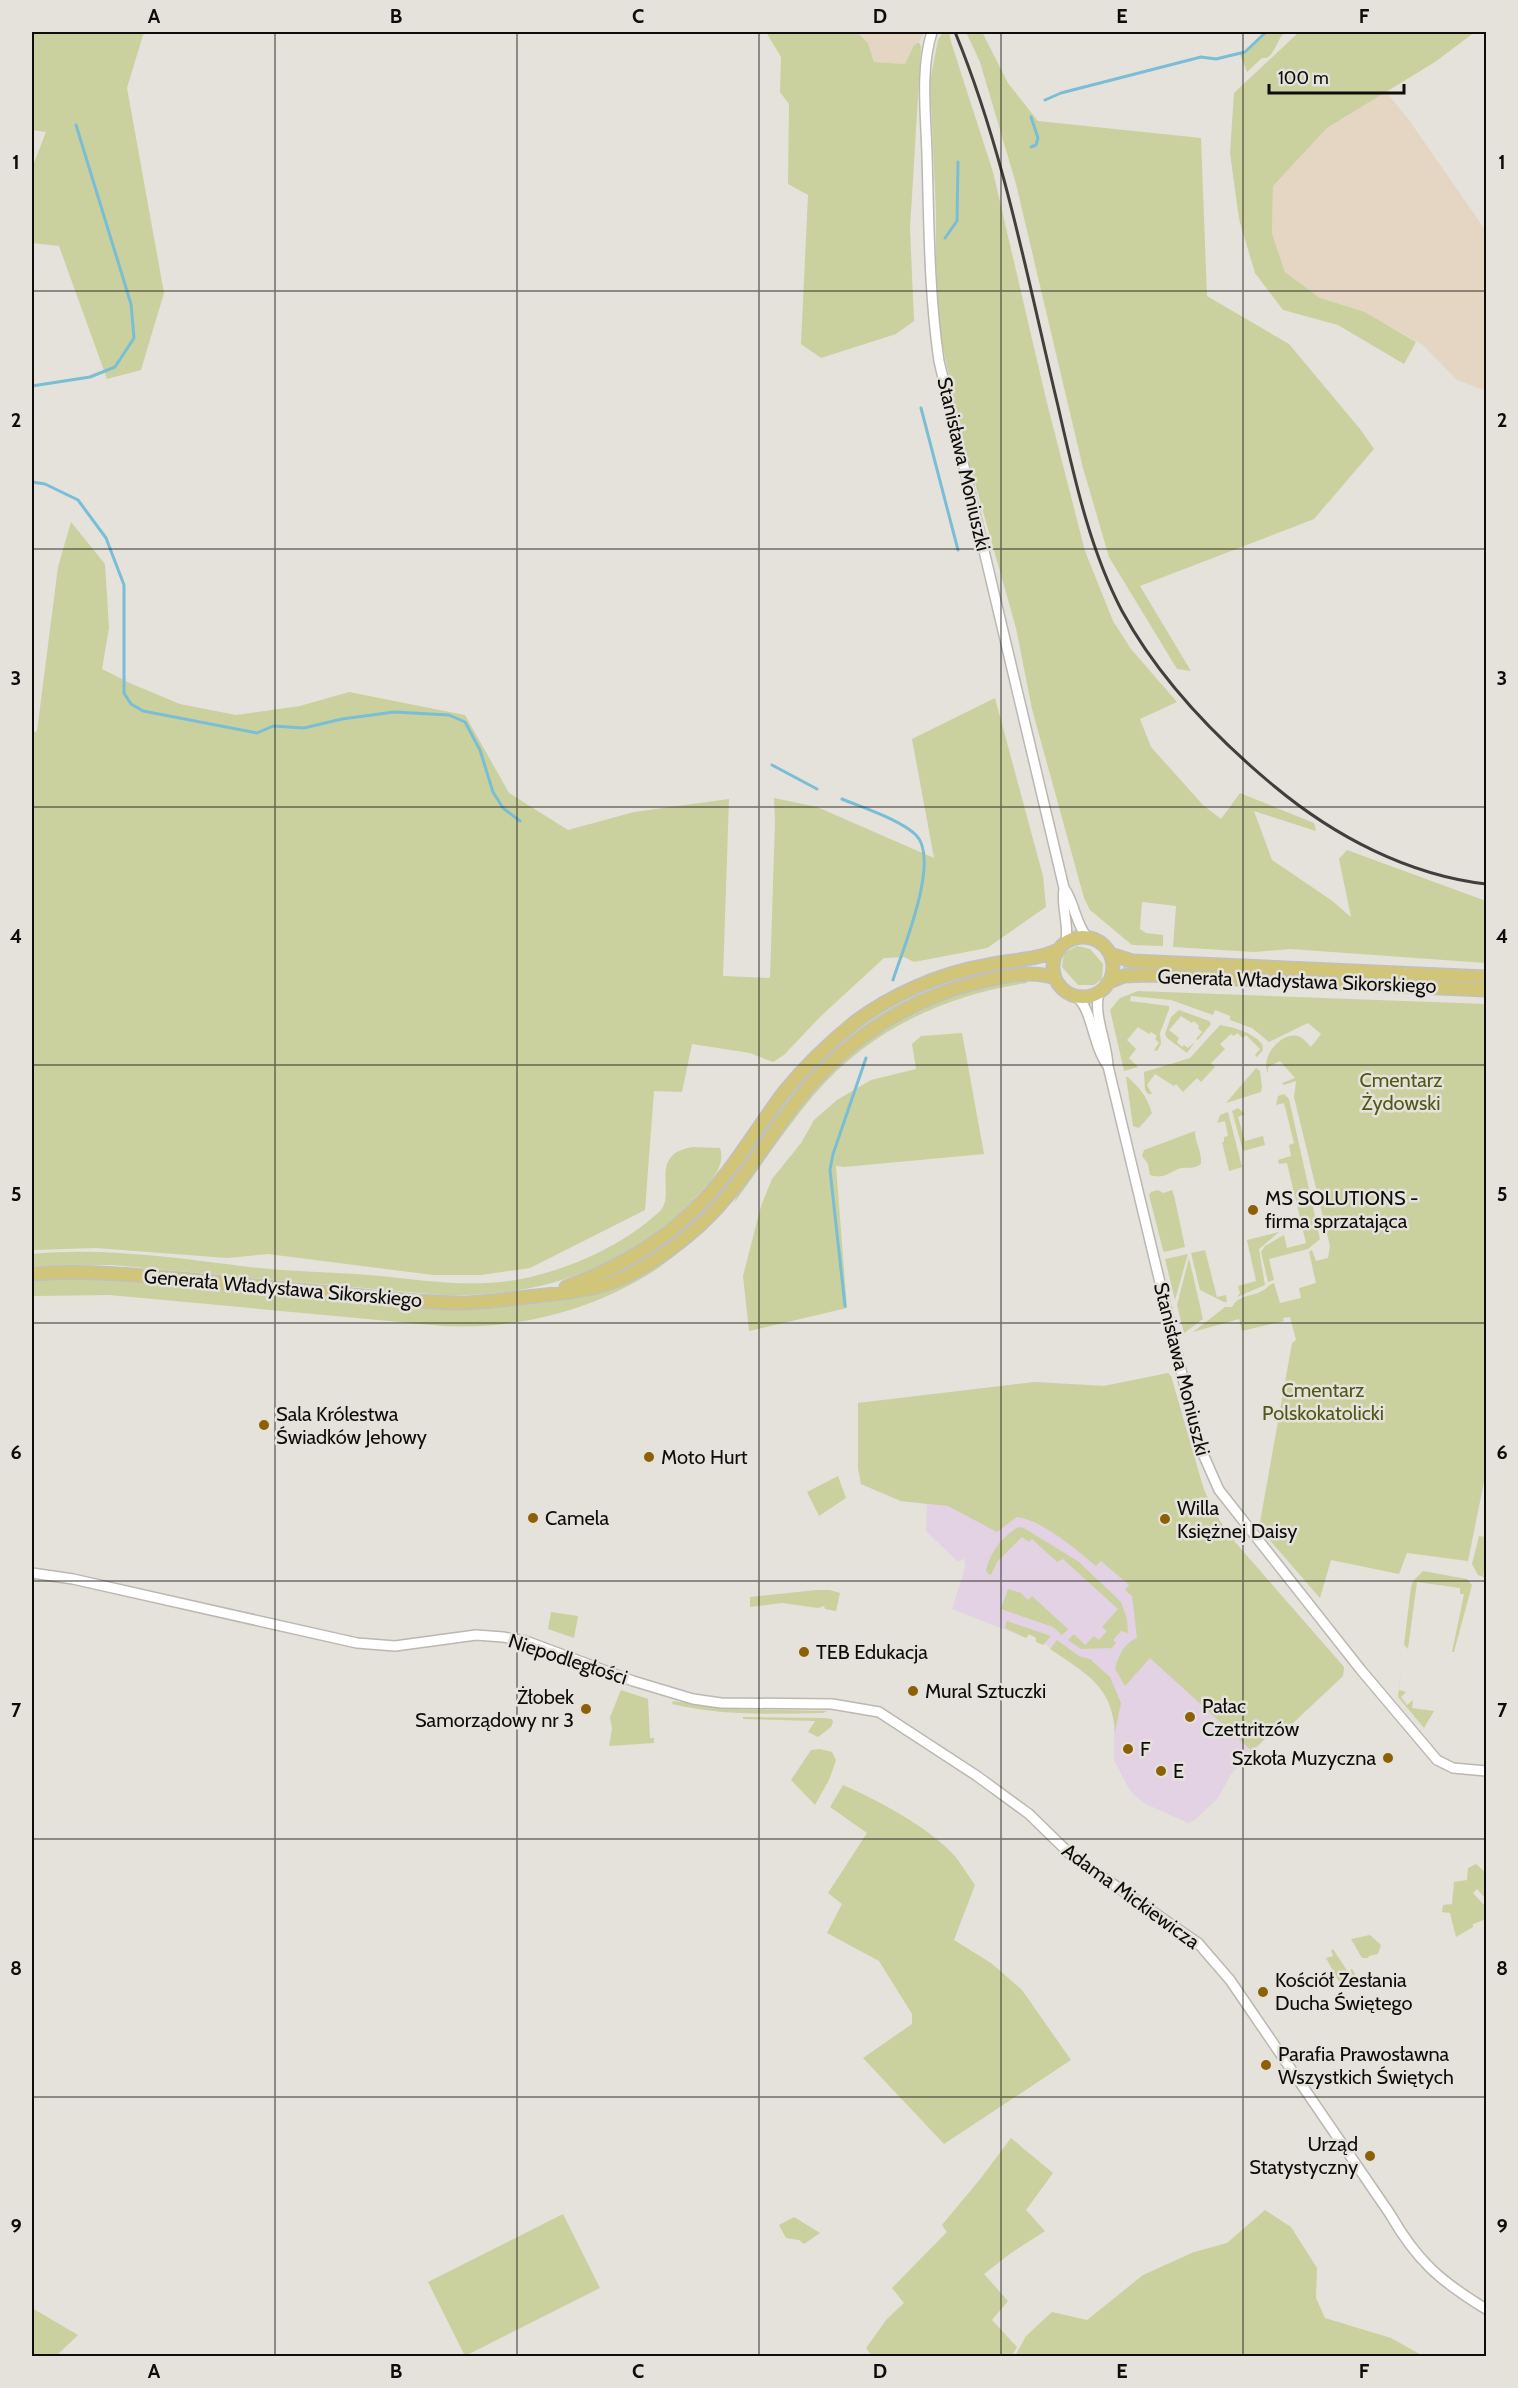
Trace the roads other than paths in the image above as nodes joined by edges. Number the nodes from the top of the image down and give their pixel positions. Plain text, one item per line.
1 (932, 32) edge
2 (1064, 888) junction
3 (1087, 937) junction
4 (1062, 946) junction
5 (1110, 954) junction
6 (1486, 977) edge
7 (1054, 978) junction
8 (1109, 982) junction
9 (1486, 990) edge
10 (1099, 992) junction
11 (1076, 996) junction
12 (1108, 1066) junction
13 (32, 1274) edge
14 (534, 1296) junction
15 (32, 1573) edge
16 (857, 1708) joint
17 (1486, 1771) edge
18 (1486, 2308) edge

1 - 2 street, Stanisława Moniuszki
2 - 3 street, Stanisława Moniuszki
2 - 4 street, Stanisława Moniuszki
3 - 4 main road
3 - 5 main road
4 - 7 main road
4 - 14 main road, Generała Władysława Sikorskiego
5 - 6 main road, Generała Władysława Sikorskiego
5 - 8 main road
7 - 11 main road
7 - 14 main road, Generała Władysława Sikorskiego
8 - 9 main road, Generała Władysława Sikorskiego
8 - 10 main road
10 - 11 main road
10 - 12 street, Stanisława Moniuszki
11 - 12 street, Stanisława Moniuszki
12 - 17 street, Stanisława Moniuszki
13 - 14 main road, Generała Władysława Sikorskiego
15 - 16 street, Niepodległości
16 - 18 street, Adama Mickiewicza

